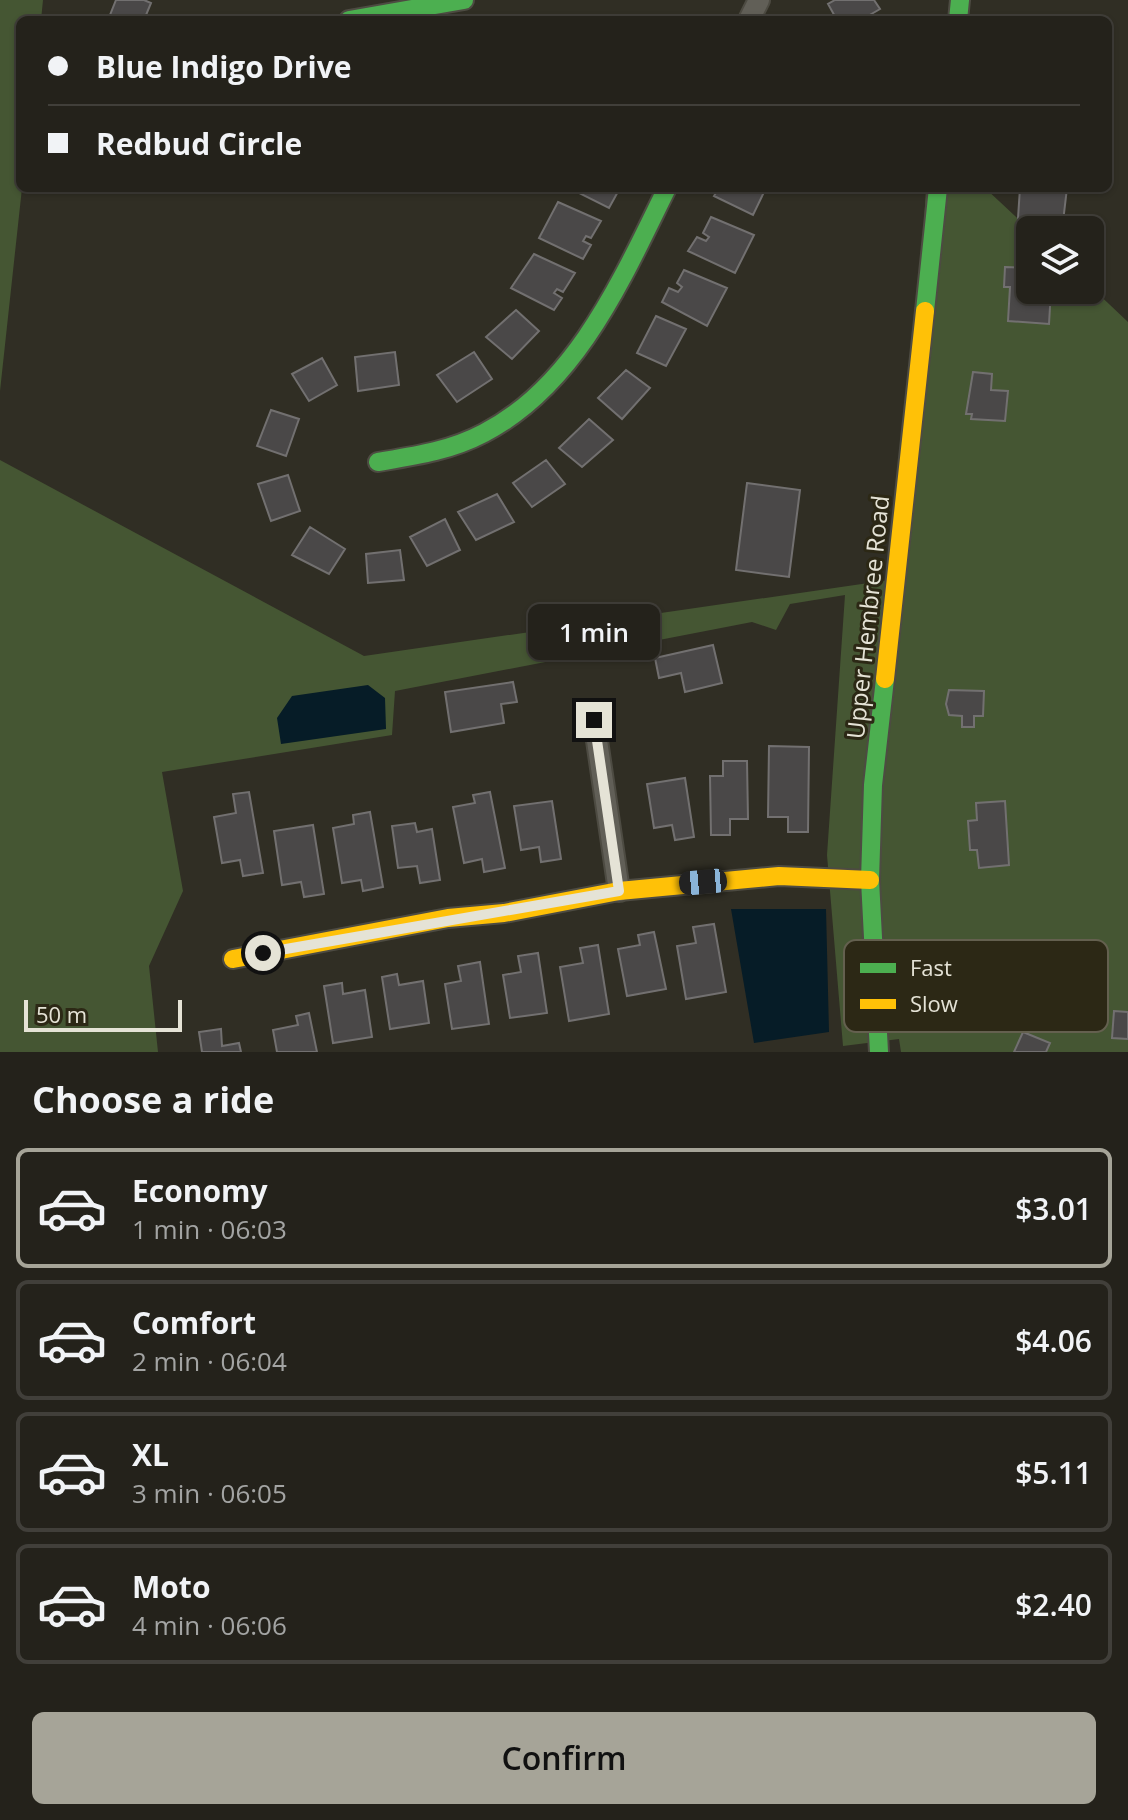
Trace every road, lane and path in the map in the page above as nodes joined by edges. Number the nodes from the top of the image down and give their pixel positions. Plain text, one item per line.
1 (464, 0) edge
2 (372, 16) edge
3 (665, 192) edge
4 (938, 192) edge
5 (378, 462) dead end
6 (594, 720) dead end
7 (870, 880) junction
8 (619, 891) junction
9 (873, 940) edge
10 (233, 959) dead end
11 (878, 1032) edge
12 (879, 1052) edge

1 - 2 street
3 - 5 street
4 - 7 street, Upper Hembree Road
6 - 8 street
7 - 8 street
7 - 9 street, Upper Hembree Road
8 - 10 street
11 - 12 street, Upper Hembree Road

